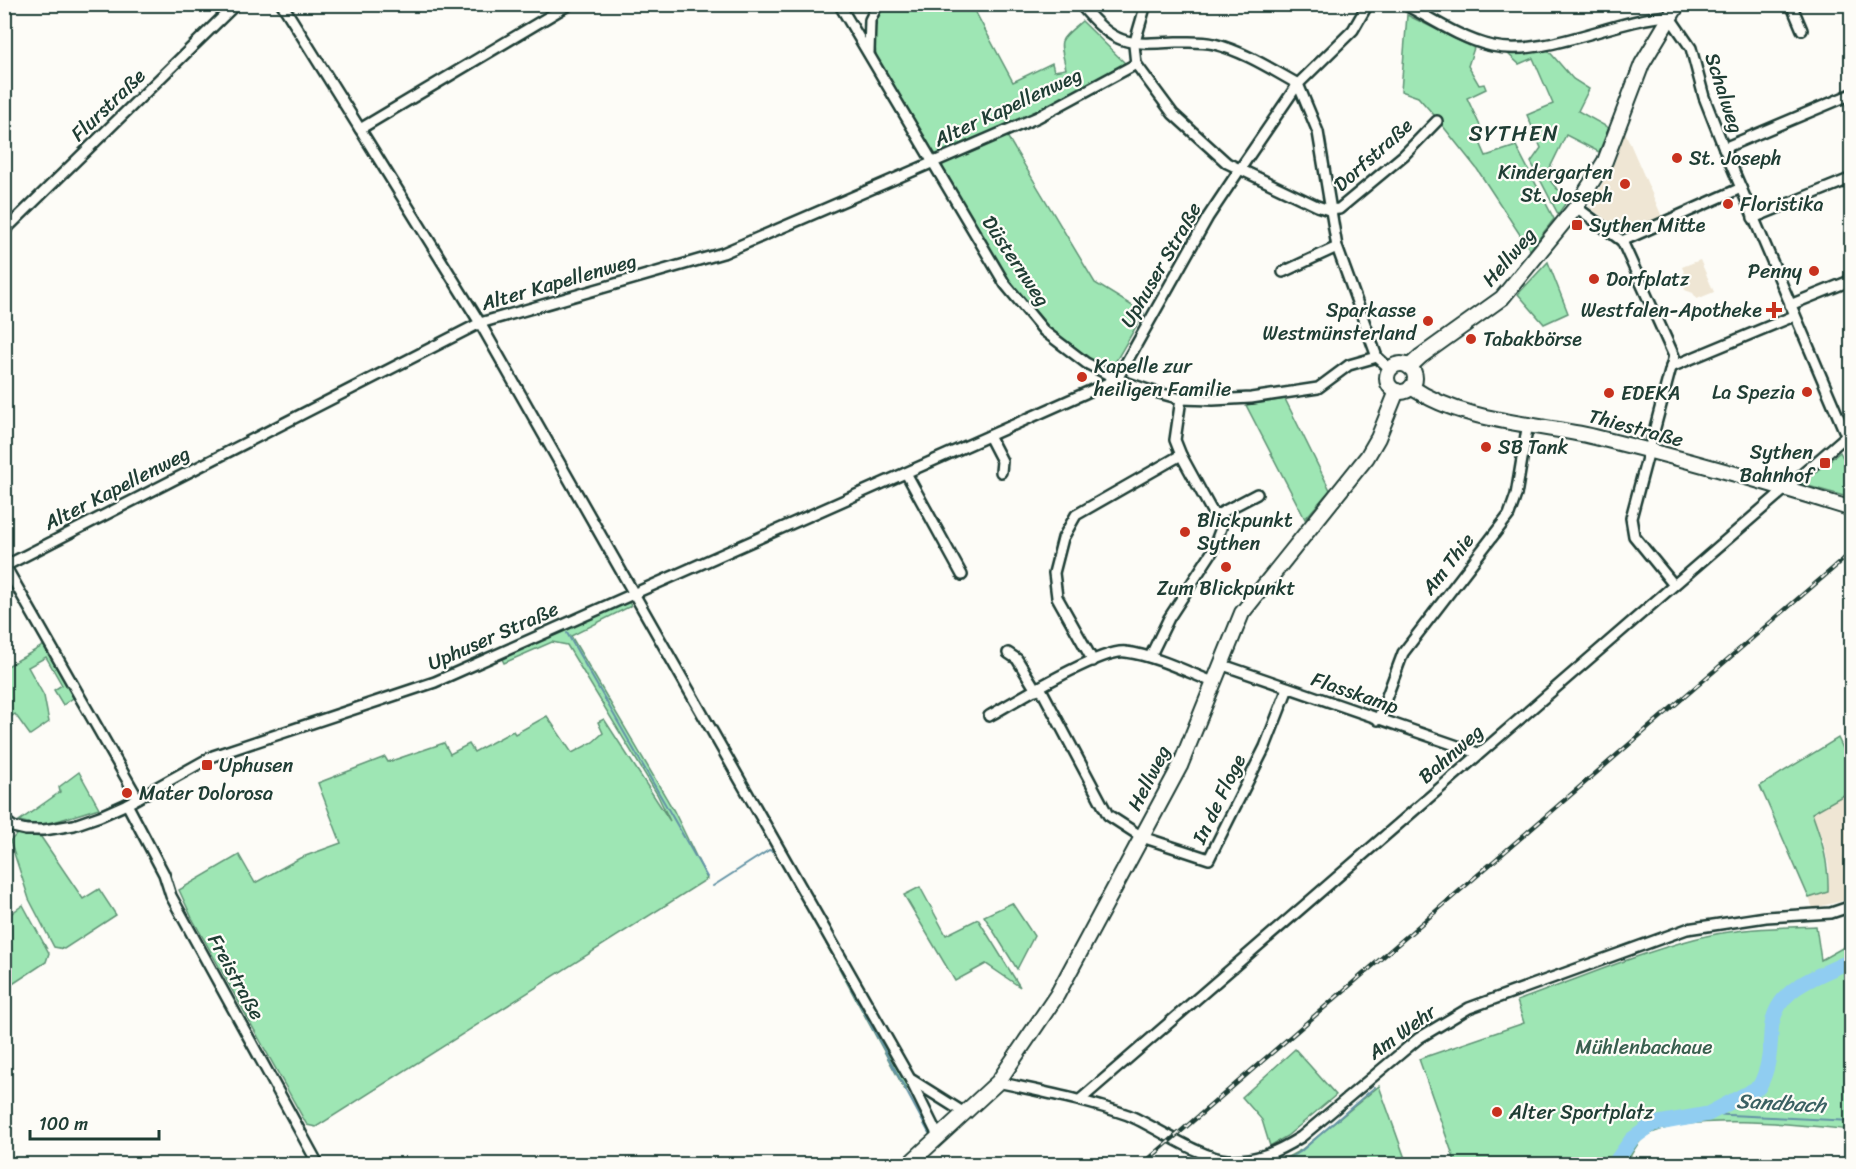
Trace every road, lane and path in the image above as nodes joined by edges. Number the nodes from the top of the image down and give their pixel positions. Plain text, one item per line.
1 (236, 4) edge
2 (282, 4) edge
3 (570, 4) edge
4 (839, 4) edge
5 (878, 4) edge
6 (1080, 4) edge
7 (1146, 4) edge
8 (1368, 4) edge
9 (1404, 4) edge
10 (1791, 4) edge
11 (1674, 10) edge
12 (1802, 30) dead end
13 (1134, 45) junction
14 (869, 54) junction
15 (1136, 63) junction
16 (1298, 84) junction
17 (1851, 94) edge
18 (1437, 121) dead end
19 (360, 129) junction
20 (1724, 148) junction
21 (933, 162) junction
22 (1240, 169) junction
23 (1851, 178) edge
24 (1741, 188) junction
25 (1576, 207) junction
26 (1329, 210) junction
27 (1753, 218) junction
28 (4, 231) edge
29 (1622, 241) junction
30 (1337, 247) junction
31 (1283, 272) dead end
32 (1851, 280) edge
33 (1790, 305) junction
34 (1794, 316) junction
35 (480, 323) junction
36 (1377, 357) junction
37 (1409, 367) junction
38 (1671, 367) junction
39 (1390, 369) junction
40 (1117, 379) junction
41 (1404, 389) junction
42 (1181, 399) junction
43 (1528, 423) junction
44 (1849, 434) edge
45 (989, 436) junction
46 (1851, 449) edge
47 (1647, 451) junction
48 (1181, 455) junction
49 (906, 472) junction
50 (1001, 472) dead end
51 (1784, 489) junction
52 (1257, 494) dead end
53 (1851, 509) edge
54 (1215, 516) junction
55 (5, 565) edge
56 (962, 575) dead end
57 (1674, 585) junction
58 (633, 594) junction
59 (1008, 653) dead end
60 (1150, 657) junction
61 (1093, 661) junction
62 (1220, 664) junction
63 (1213, 682) junction
64 (1038, 688) junction
65 (1288, 688) junction
66 (989, 716) dead end
67 (1378, 720) junction
68 (1478, 753) junction
69 (137, 797) junction
70 (127, 804) junction
71 (4, 820) edge
72 (1142, 837) junction
73 (1851, 906) edge
74 (910, 1079) junction
75 (998, 1082) junction
76 (1080, 1100) junction
77 (966, 1114) junction
78 (939, 1138) junction
79 (318, 1164) edge
80 (909, 1164) edge

1 - 28 street, Flurstraße
2 - 19 street
3 - 19 street
4 - 14 street, Düsternweg
5 - 14 street
6 - 13 street
7 - 13 street
8 - 16 street, Uphuser Straße
9 - 11 street
10 - 12 street
11 - 20 street, Schalweg
11 - 25 street, Hellweg
13 - 15 street
13 - 16 street
14 - 21 street, Düsternweg
15 - 21 street, Alter Kapellenweg
15 - 22 street
16 - 22 street, Uphuser Straße
16 - 26 street, Dorfstraße
17 - 20 street
18 - 26 street, Dorfstraße
19 - 35 street
20 - 24 street, Schalweg
21 - 35 street, Alter Kapellenweg
21 - 40 street, Düsternweg
22 - 26 street
22 - 40 street, Uphuser Straße
23 - 27 street
24 - 27 street, Schalweg
24 - 29 street
25 - 29 street
25 - 37 street, Hellweg
26 - 30 street, Dorfstraße
27 - 33 street, Schalweg
29 - 38 street
30 - 31 street
30 - 36 street, Dorfstraße
32 - 33 street
33 - 34 street, Schalweg
34 - 38 street
34 - 44 street, Schalweg
35 - 55 street, Alter Kapellenweg
35 - 58 street
36 - 39 street, Dorfstraße
36 - 42 street, Düsternweg
37 - 39 street
37 - 41 street
38 - 47 street
39 - 41 street
40 - 42 street, Düsternweg
40 - 45 street, Uphuser Straße
41 - 43 street, Thiestraße
41 - 62 street, Hellweg
42 - 48 street
43 - 47 street, Thiestraße
43 - 67 street, Am Thie
44 - 46 street, Schalweg
44 - 51 street, Bahnweg
45 - 49 street, Uphuser Straße
45 - 50 street
47 - 51 street, Thiestraße
47 - 57 street
48 - 54 street
48 - 61 street
49 - 56 street
49 - 58 street, Uphuser Straße
51 - 53 street, Thiestraße
51 - 57 street, Bahnweg
52 - 54 street
54 - 60 street
55 - 69 street
57 - 68 street, Bahnweg
58 - 69 street, Uphuser Straße
58 - 74 street
59 - 64 street
60 - 61 street
60 - 63 street
61 - 64 street
62 - 63 street, Hellweg
62 - 65 street, Flasskamp
63 - 72 street, Hellweg
64 - 66 street
64 - 72 street
65 - 67 street, Flasskamp
65 - 72 street, In de Floge
67 - 68 street, Flasskamp
68 - 76 street, Bahnweg
69 - 70 street, Uphuser Straße
70 - 71 street, Uphuser Straße
70 - 79 street, Freistraße
72 - 75 street, Hellweg
73 - 76 street, Am Wehr
74 - 77 street
74 - 78 street
75 - 76 street, Am Wehr
75 - 77 street, Hellweg
77 - 78 street, Hellweg
78 - 80 street, Hellweg

